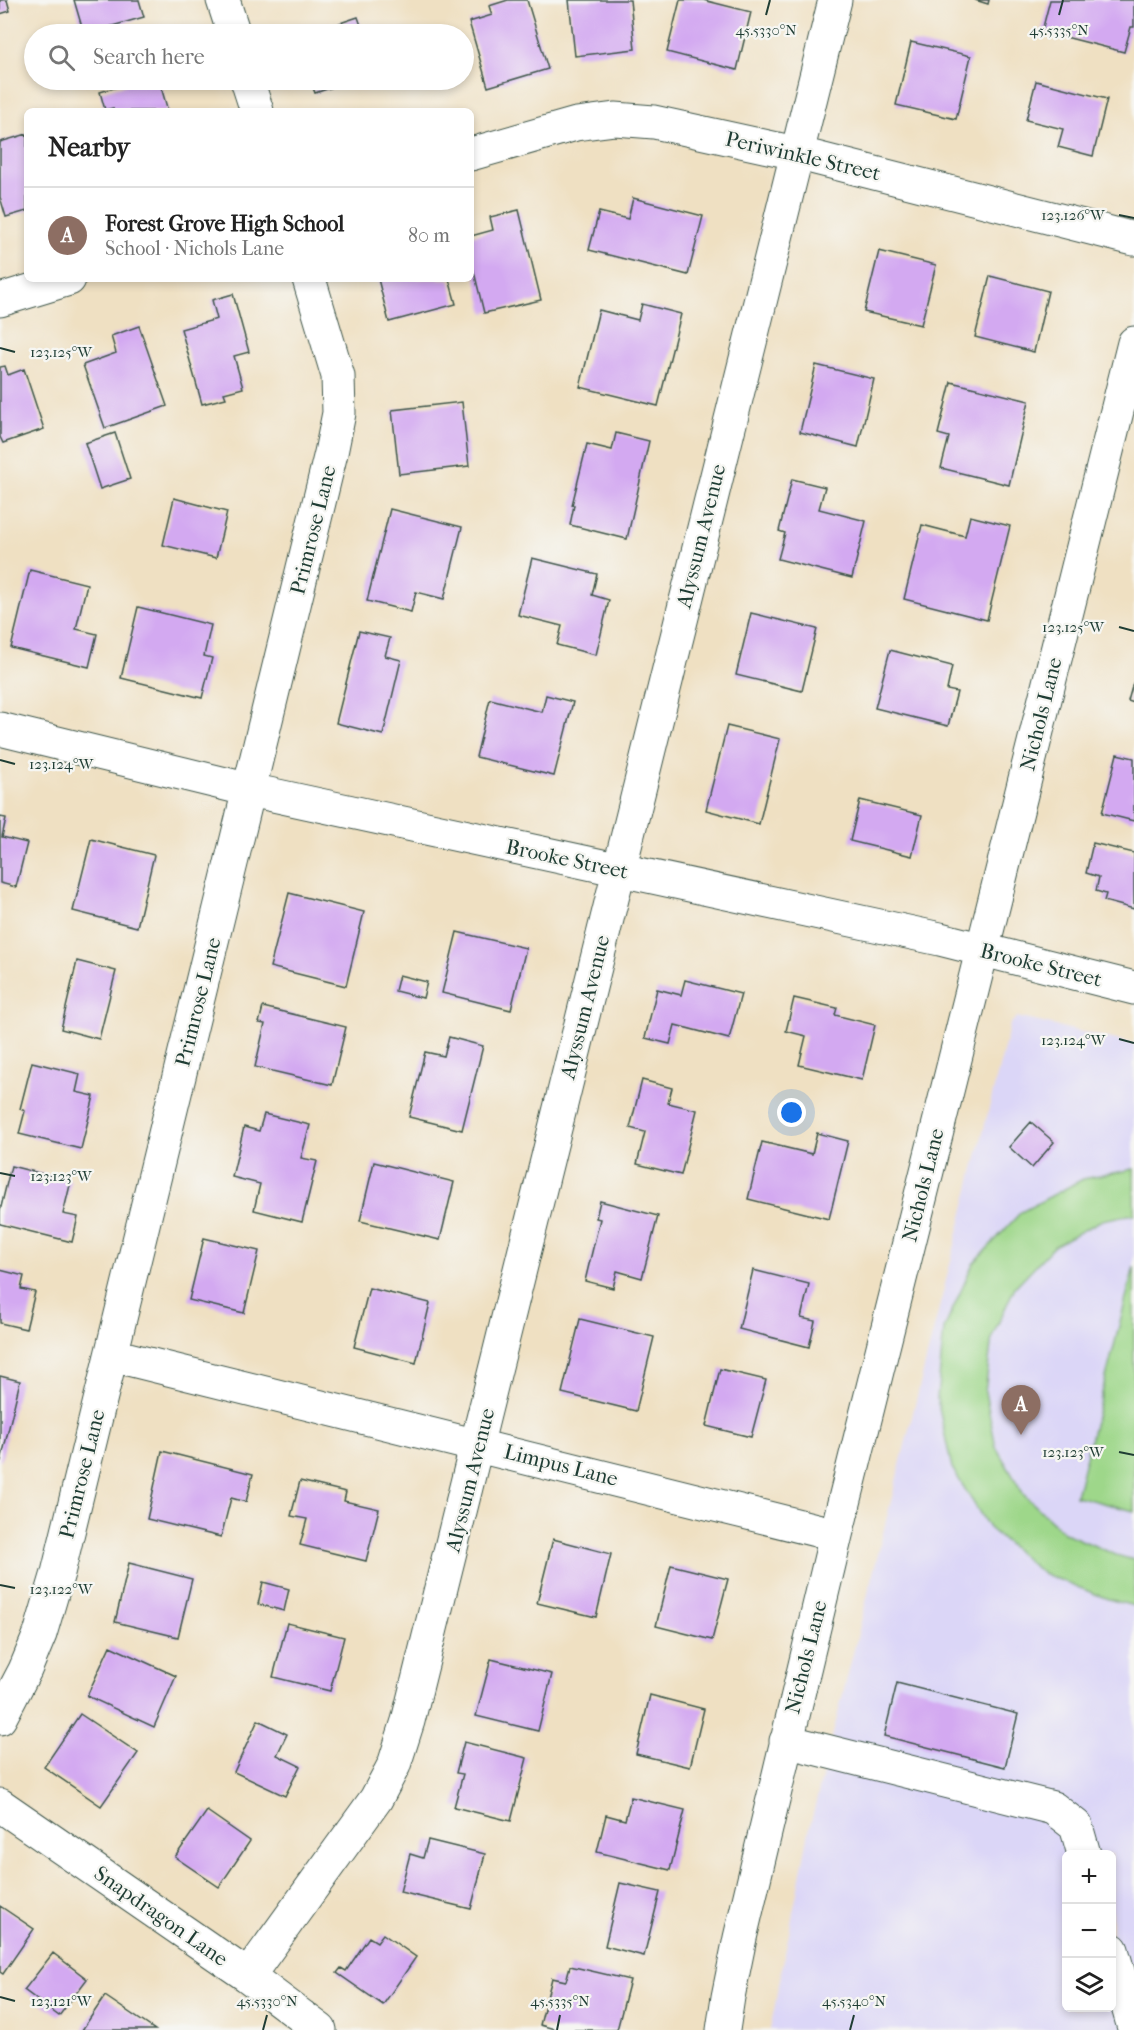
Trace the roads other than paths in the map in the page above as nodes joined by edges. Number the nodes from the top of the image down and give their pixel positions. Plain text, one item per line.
1 (223, 0) edge
2 (835, 0) edge
3 (231, 24) edge
4 (251, 90) edge
5 (256, 108) edge
6 (474, 153) edge
7 (796, 153) junction
8 (1134, 238) edge
9 (59, 282) edge
10 (310, 282) edge
11 (0, 300) edge
12 (1134, 343) edge
13 (0, 729) edge
14 (250, 790) junction
15 (619, 870) junction
16 (983, 950) junction
17 (1134, 988) edge
18 (112, 1355) junction
19 (479, 1444) junction
20 (836, 1535) junction
21 (0, 1718) edge
22 (786, 1741) junction
23 (0, 1805) edge
24 (1083, 1850) edge
25 (1114, 1958) edge
26 (248, 1976) junction
27 (1134, 2028) edge
28 (320, 2030) edge
29 (723, 2030) edge

1 - 3 street
2 - 7 street, Alyssum Avenue
4 - 5 street
6 - 7 street, Periwinkle Street
7 - 8 street, Periwinkle Street
7 - 15 street, Alyssum Avenue
9 - 11 street
10 - 14 street, Primrose Lane
12 - 16 street, Nichols Lane
13 - 14 street, Brooke Street
14 - 15 street, Brooke Street
14 - 18 street, Primrose Lane
15 - 16 street, Brooke Street
15 - 19 street, Alyssum Avenue
16 - 17 street, Brooke Street
16 - 20 street, Nichols Lane
18 - 19 street, Limpus Lane
18 - 21 street, Primrose Lane
19 - 20 street, Limpus Lane
19 - 26 street, Alyssum Avenue
20 - 22 street, Nichols Lane
22 - 24 street
22 - 29 street, Nichols Lane
23 - 26 street, Snapdragon Lane
25 - 27 street
26 - 28 street, Snapdragon Lane

